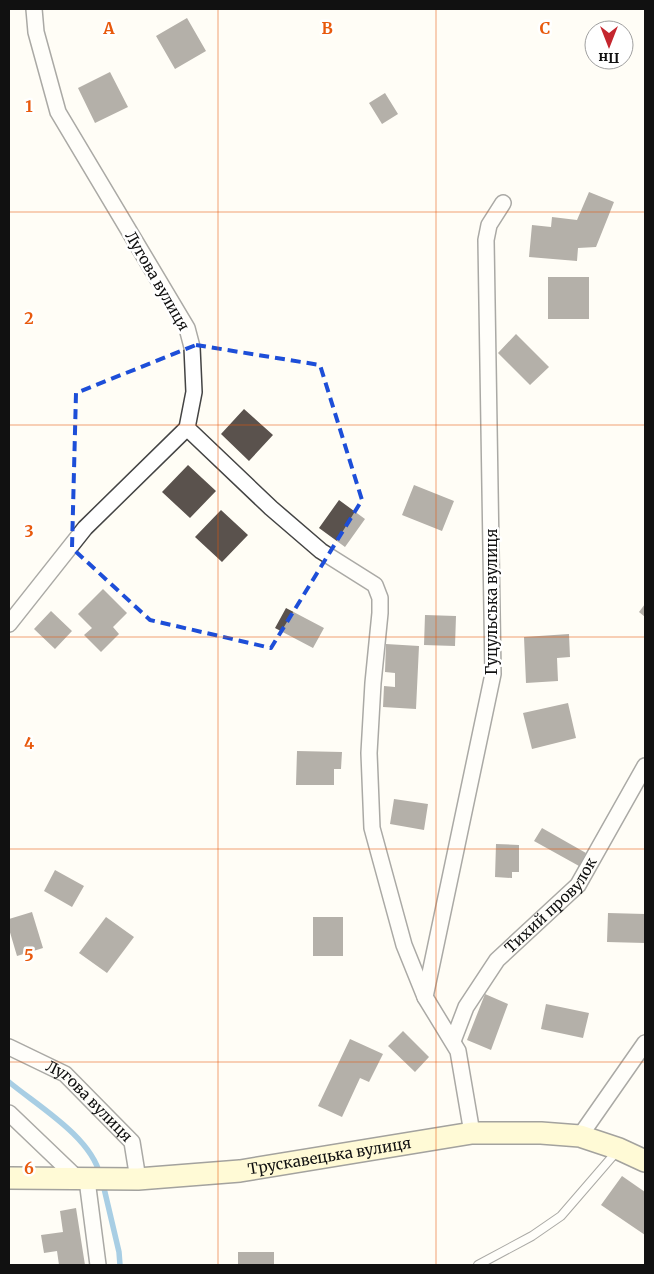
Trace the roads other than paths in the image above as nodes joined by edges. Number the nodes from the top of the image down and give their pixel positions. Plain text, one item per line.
1 (34, 9) edge
2 (503, 204) dead end
3 (187, 428) junction
4 (9, 624) edge
5 (645, 766) edge
6 (425, 997) junction
7 (453, 1041) junction
8 (645, 1043) edge
9 (9, 1047) edge
10 (9, 1113) edge
11 (472, 1133) junction
12 (580, 1136) junction
13 (619, 1149) junction
14 (645, 1161) edge
15 (9, 1178) edge
16 (87, 1179) junction
17 (128, 1179) junction
18 (98, 1265) edge
19 (478, 1265) edge

1 - 3 street, Лугова вулиця
2 - 6 street, Гуцульська вулиця
3 - 4 street
3 - 6 street
5 - 7 street, Тихий провулок
6 - 7 street
7 - 11 street
8 - 12 street
9 - 17 street, Лугова вулиця
10 - 16 street
11 - 12 main road, Трускавецька вулиця
11 - 17 main road, Трускавецька вулиця
12 - 13 main road, Трускавецька вулиця
13 - 14 main road, Трускавецька вулиця
13 - 19 lane
15 - 16 main road, Трускавецька вулиця
16 - 17 main road, Трускавецька вулиця
16 - 18 street

